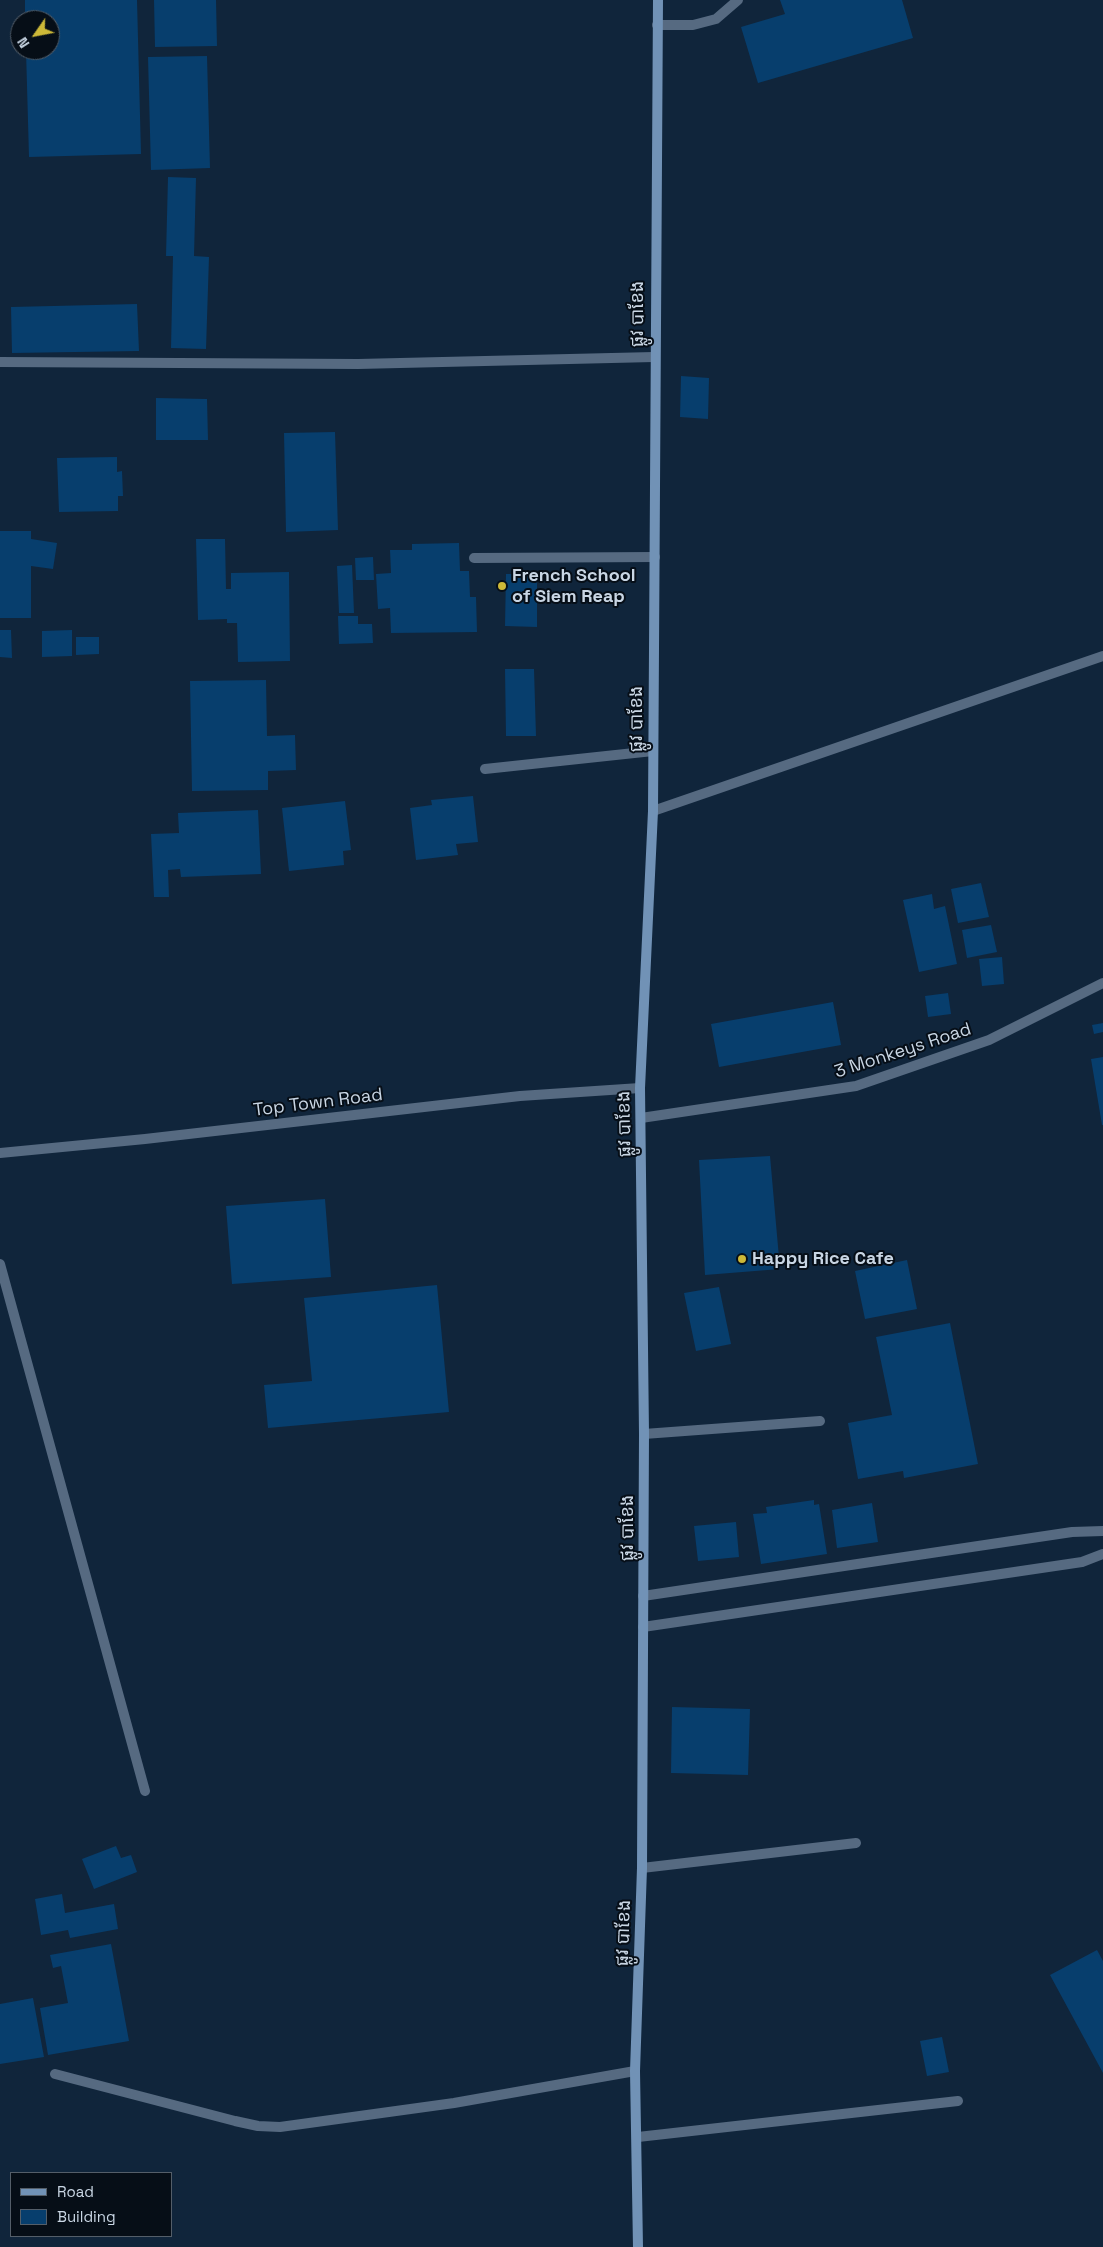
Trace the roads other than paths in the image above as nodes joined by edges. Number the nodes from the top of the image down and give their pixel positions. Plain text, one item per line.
1 (658, 0) edge
2 (738, 0) edge
3 (657, 25) junction
4 (654, 357) junction
5 (0, 362) edge
6 (654, 557) junction
7 (474, 558) dead end
8 (1103, 656) edge
9 (653, 751) junction
10 (484, 769) dead end
11 (653, 811) junction
12 (1103, 983) edge
13 (640, 1088) junction
14 (641, 1118) junction
15 (0, 1153) edge
16 (0, 1264) edge
17 (820, 1421) dead end
18 (644, 1434) junction
19 (1103, 1531) edge
20 (1103, 1554) edge
21 (643, 1596) junction
22 (643, 1627) junction
23 (145, 1791) dead end
24 (856, 1843) dead end
25 (642, 1868) junction
26 (635, 2071) junction
27 (55, 2074) dead end
28 (958, 2101) dead end
29 (638, 2137) junction
30 (638, 2247) edge

1 - 3 street, ផ្លូវ បាខែង
2 - 3 street
3 - 4 street, ផ្លូវ បាខែង
4 - 5 street
4 - 6 street, ផ្លូវ បាខែង
6 - 7 street
6 - 9 street, ផ្លូវ បាខែង
8 - 11 street
9 - 10 street
9 - 11 street, ផ្លូវ បាខែង
11 - 13 street, ផ្លូវ បាខែង
12 - 14 street, 3 Monkeys Road
13 - 14 street, ផ្លូវ បាខែង
13 - 15 street, Top Town Road
14 - 18 street, ផ្លូវ បាខែង
16 - 23 street
17 - 18 street
18 - 21 street, ផ្លូវ បាខែង
19 - 21 street
20 - 22 street
21 - 22 street, ផ្លូវ បាខែង
22 - 25 street, ផ្លូវ បាខែង
24 - 25 street
25 - 26 street, ផ្លូវ បាខែង
26 - 27 street
26 - 29 street, ផ្លូវ បាខែង
28 - 29 street
29 - 30 street, ផ្លូវ បាខែង

